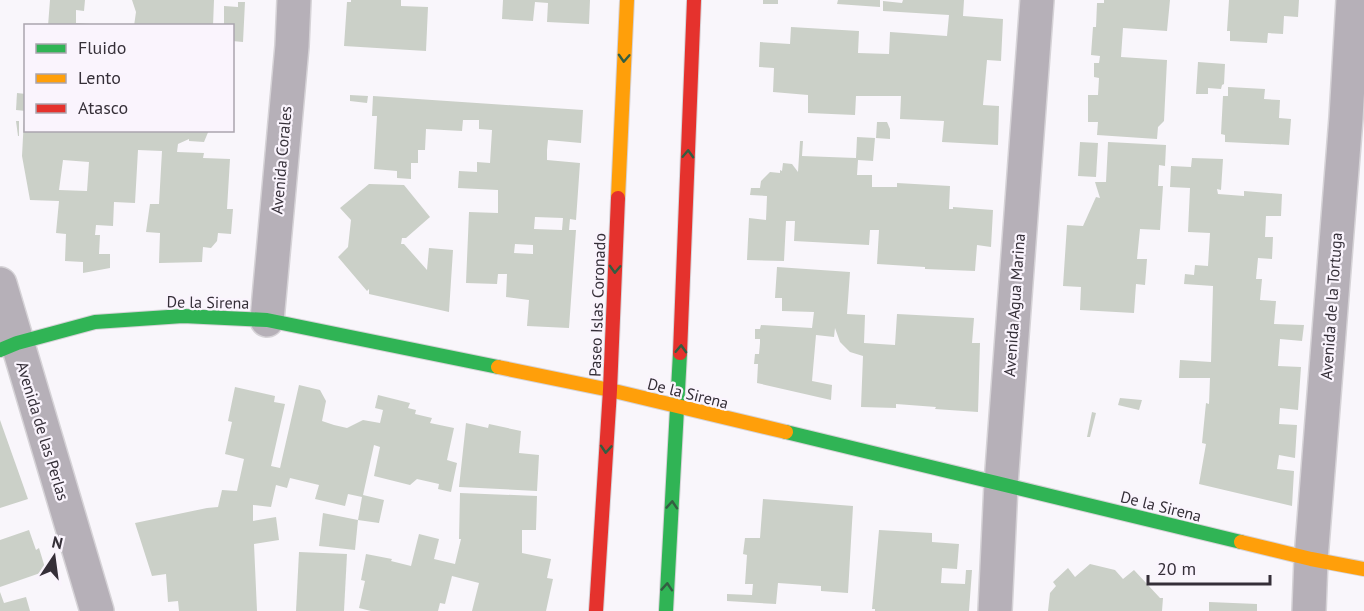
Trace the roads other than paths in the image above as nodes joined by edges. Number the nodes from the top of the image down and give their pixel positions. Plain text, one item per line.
1 (294, 0) edge
2 (627, 0) edge
3 (694, 0) edge
4 (1037, 0) edge
5 (1353, 0) edge
6 (0, 285) edge
7 (267, 320) junction
8 (9, 347) edge
9 (610, 390) junction
10 (678, 408) junction
11 (1001, 484) junction
12 (1311, 559) junction
13 (1364, 569) edge
14 (97, 611) edge
15 (596, 611) edge
16 (666, 611) edge
17 (995, 611) edge
18 (1309, 611) edge

1 - 7 street, Avenida Corales
2 -> 9 street, Paseo Islas Coronado
10 -> 3 street
4 - 11 street, Avenida Agua Marina
5 - 12 street, Avenida de la Tortuga
6 - 8 street, Avenida de las Perlas
7 - 8 street, De la Sirena
7 - 9 street, De la Sirena
8 - 14 street, Avenida de las Perlas
9 - 10 street, De la Sirena
9 -> 15 street, Paseo Islas Coronado
10 - 11 street, De la Sirena
16 -> 10 street
11 - 12 street, De la Sirena
11 - 17 street, Avenida Agua Marina
12 - 13 street, De la Sirena
12 - 18 street, Avenida de la Tortuga

